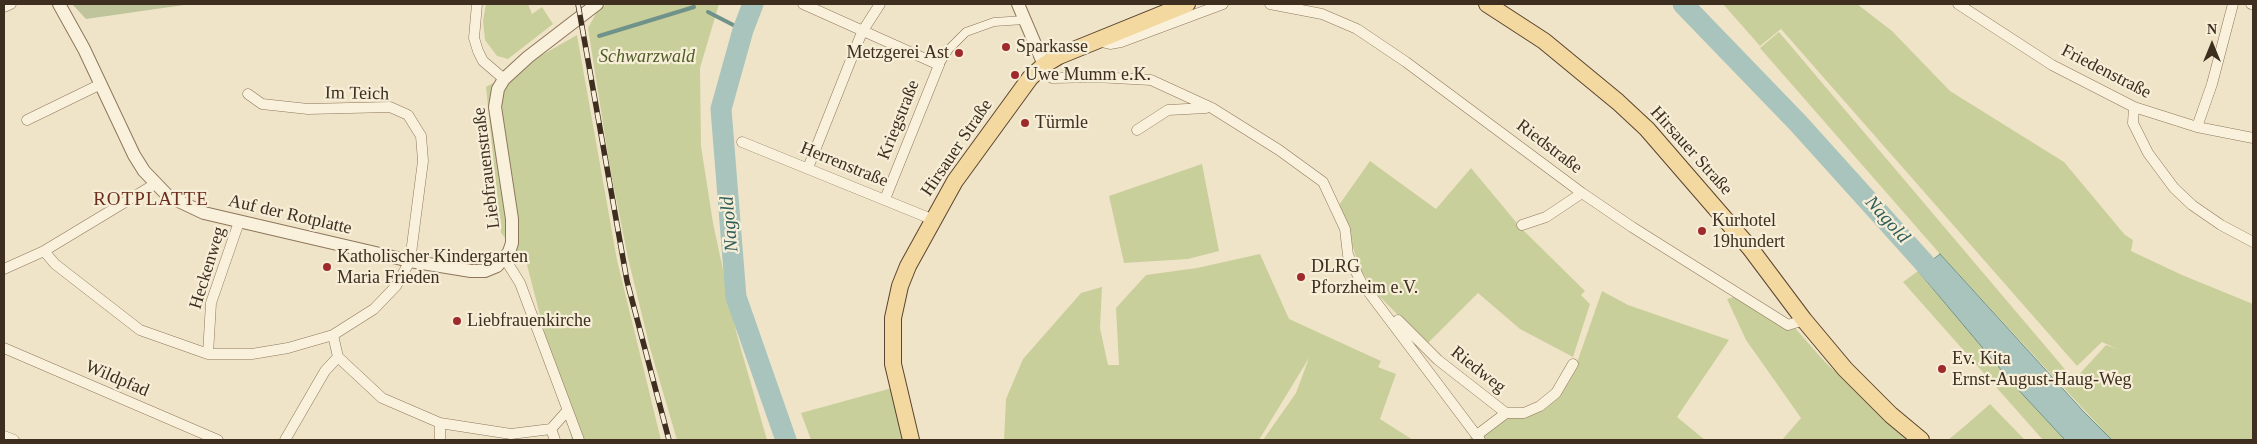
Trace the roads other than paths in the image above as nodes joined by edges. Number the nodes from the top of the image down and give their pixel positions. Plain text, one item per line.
1 (11, 4) edge
2 (58, 4) edge
3 (477, 4) edge
4 (597, 4) edge
5 (803, 4) edge
6 (880, 4) edge
7 (1018, 4) edge
8 (1187, 4) edge
9 (1223, 4) edge
10 (1270, 4) edge
11 (1487, 4) edge
12 (1958, 4) edge
13 (2233, 4) edge
14 (4, 7) edge
15 (1024, 20) junction
16 (862, 32) junction
17 (1097, 41) junction
18 (939, 65) junction
19 (1044, 65) junction
20 (504, 79) junction
21 (101, 84) junction
22 (248, 94) dead end
23 (2134, 107) junction
24 (1212, 108) junction
25 (27, 120) dead end
26 (2197, 127) junction
27 (1137, 130) dead end
28 (2253, 138) edge
29 (742, 142) dead end
30 (808, 168) junction
31 (155, 184) junction
32 (1582, 193) junction
33 (885, 199) junction
34 (934, 220) junction
35 (239, 222) junction
36 (1522, 225) dead end
37 (2253, 242) edge
38 (44, 251) junction
39 (505, 258) junction
40 (410, 261) junction
41 (4, 269) edge
42 (1386, 314) junction
43 (1804, 320) junction
44 (332, 335) junction
45 (4, 348) edge
46 (208, 354) junction
47 (338, 357) junction
48 (1573, 364) dead end
49 (567, 411) junction
50 (1506, 413) junction
51 (440, 423) junction
52 (551, 429) junction
53 (4, 436) edge
54 (1478, 438) edge
55 (14, 440) edge
56 (218, 440) edge
57 (286, 440) edge
58 (440, 440) edge
59 (555, 440) edge
60 (578, 440) edge
61 (911, 440) edge
62 (1921, 440) edge

1 - 14 street
2 - 21 street, Auf der Rotplatte
3 - 20 street
4 - 20 street
5 - 16 street
6 - 16 street
7 - 15 street
8 - 17 main road, Hirsauer Straße
9 - 17 street
10 - 32 street, Riedstraße
11 - 43 main road, Hirsauer Straße
12 - 23 street, Friedenstraße
13 - 26 street
15 - 18 street, Kriegstraße
15 - 19 street
16 - 18 street
16 - 30 street
17 - 19 main road, Hirsauer Straße
18 - 33 street, Kriegstraße
19 - 24 street
19 - 34 main road, Hirsauer Straße
20 - 39 street, Liebfrauenstraße
21 - 25 street
21 - 31 street, Auf der Rotplatte
22 - 40 street, Im Teich
23 - 26 street, Friedenstraße
23 - 37 street
24 - 27 street
24 - 42 street
26 - 28 street, Friedenstraße
29 - 30 street, Herrenstraße
30 - 33 street, Herrenstraße
31 - 35 street, Auf der Rotplatte
31 - 38 street
32 - 36 street
32 - 43 street, Riedstraße
33 - 34 street, Herrenstraße
34 - 61 main road, Hirsauer Straße
35 - 40 street, Auf der Rotplatte
35 - 46 street, Heckenweg
38 - 41 street
38 - 46 street
39 - 40 street, Auf der Rotplatte
39 - 49 street
40 - 44 street
42 - 50 street, Riedweg
42 - 54 street
43 - 62 main road, Hirsauer Straße
44 - 46 street
44 - 47 street
45 - 56 street, Wildpfad
47 - 51 street
47 - 57 street
48 - 50 street, Riedweg
49 - 52 street
49 - 60 street
50 - 54 street
51 - 52 street
51 - 58 street
52 - 59 street
53 - 55 street

